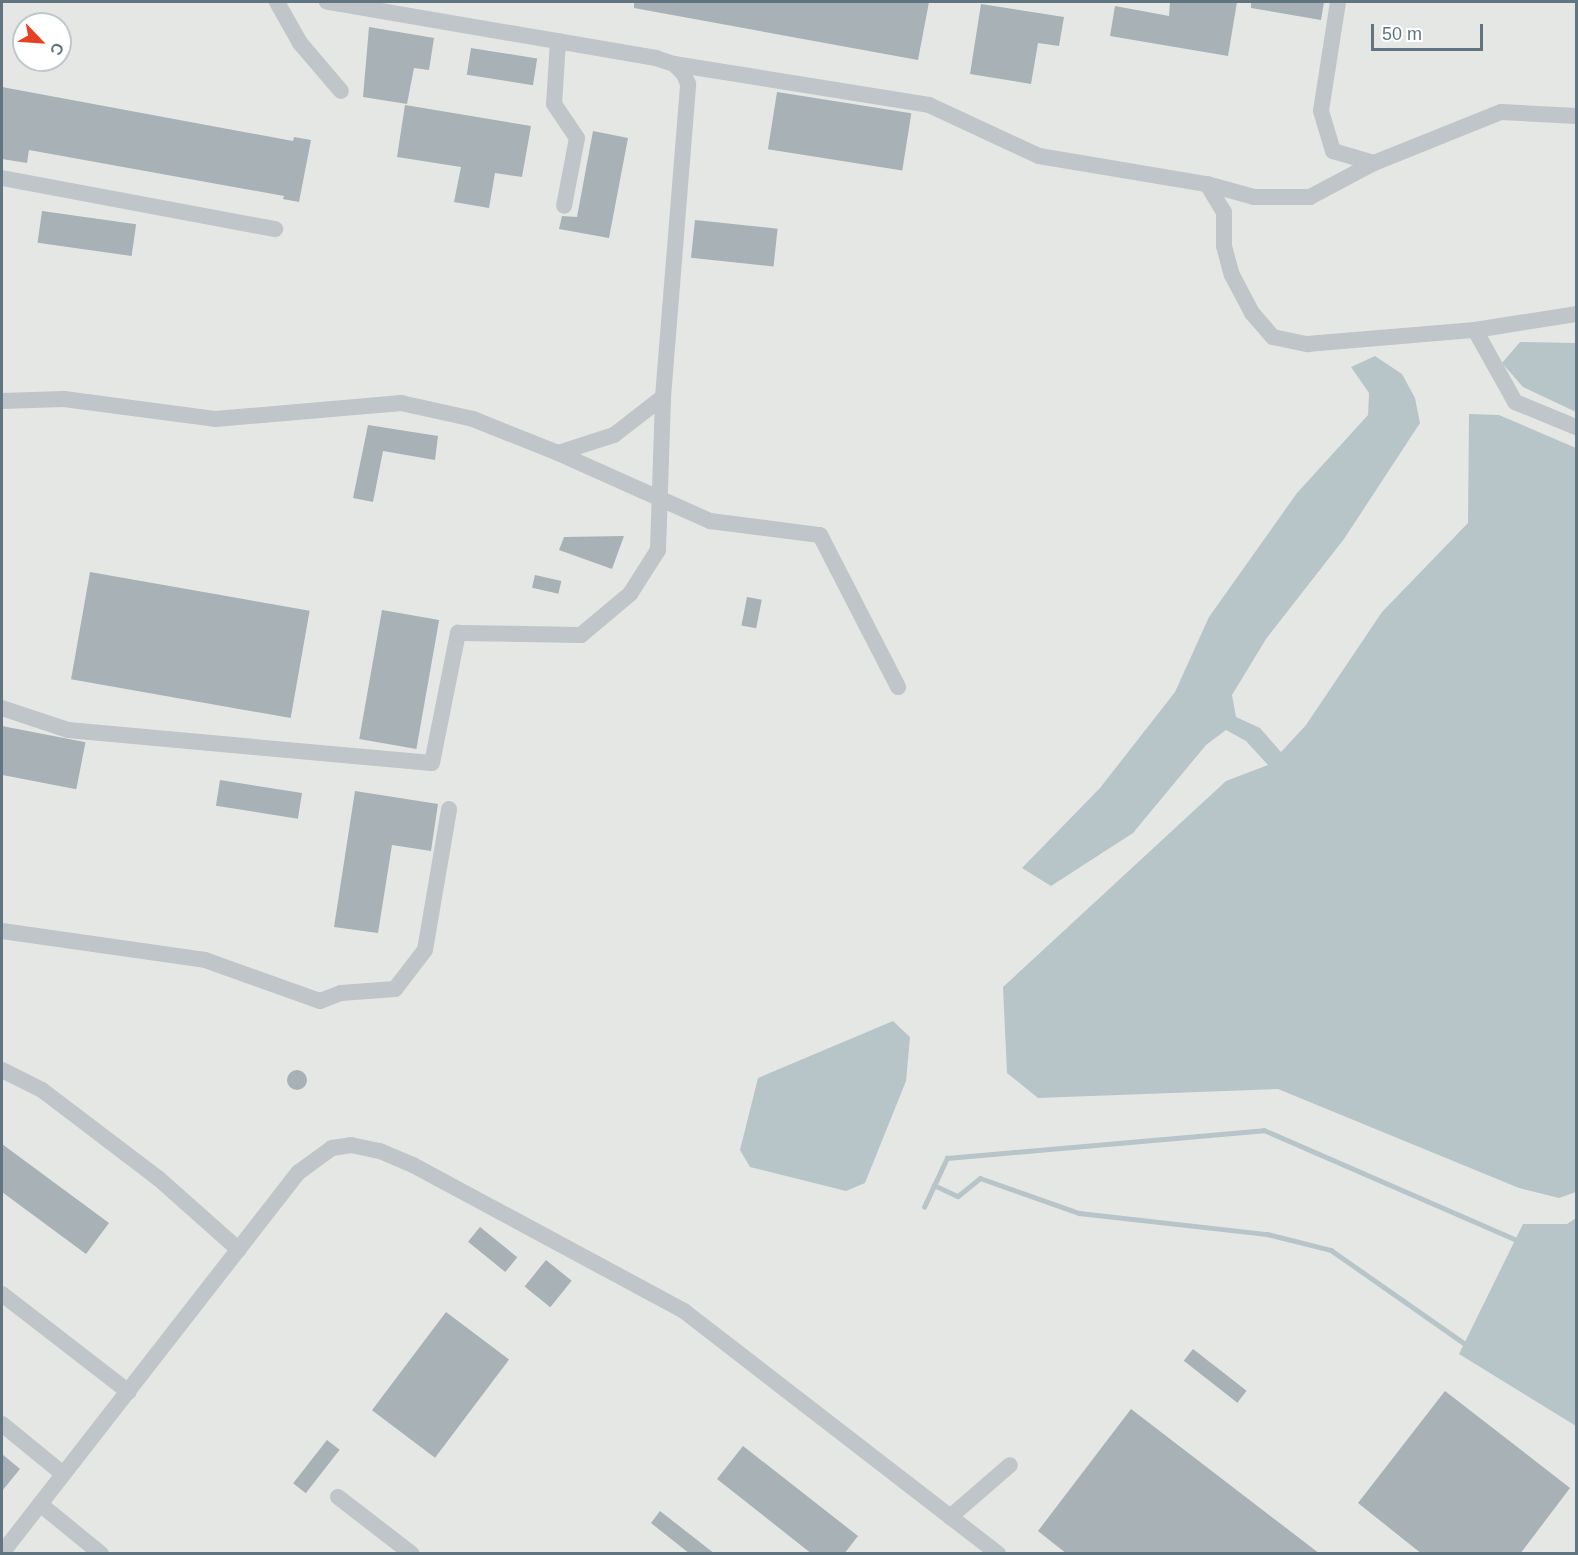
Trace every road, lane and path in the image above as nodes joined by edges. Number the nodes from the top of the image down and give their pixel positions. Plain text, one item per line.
1 (277, 2) edge
2 (327, 2) edge
3 (1338, 2) edge
4 (410, 9) edge
5 (558, 41) junction
6 (674, 64) junction
7 (341, 91) dead end
8 (1576, 116) edge
9 (1374, 163) junction
10 (2, 178) edge
11 (1207, 184) junction
12 (564, 206) dead end
13 (275, 229) dead end
14 (1576, 314) edge
15 (1475, 330) junction
16 (663, 397) junction
17 (2, 400) edge
18 (1576, 427) edge
19 (558, 453) junction
20 (661, 500) junction
21 (898, 687) dead end
22 (2, 708) edge
23 (449, 809) dead end
24 (2, 931) edge
25 (2, 1070) edge
26 (239, 1250) junction
27 (2, 1294) edge
28 (129, 1392) junction
29 (2, 1424) edge
30 (1010, 1465) dead end
31 (63, 1474) junction
32 (338, 1497) dead end
33 (39, 1504) junction
34 (950, 1517) junction
35 (2, 1550) edge
36 (101, 1554) edge
37 (412, 1554) edge
38 (998, 1554) edge

1 - 7 lane
2 - 4 lane
3 - 9 lane
4 - 5 lane
5 - 6 lane
5 - 12 lane
6 - 11 lane
6 - 16 lane
8 - 9 lane
9 - 11 lane
10 - 13 lane
11 - 15 lane
14 - 15 lane
15 - 18 lane
16 - 19 lane
16 - 20 lane
17 - 19 lane
19 - 20 lane
20 - 21 lane
20 - 22 lane
23 - 24 lane
25 - 26 lane
26 - 28 lane
26 - 34 lane
27 - 28 lane
28 - 31 lane
29 - 31 lane
30 - 34 lane
31 - 33 lane
32 - 37 lane
33 - 35 lane
33 - 36 lane
34 - 38 lane

